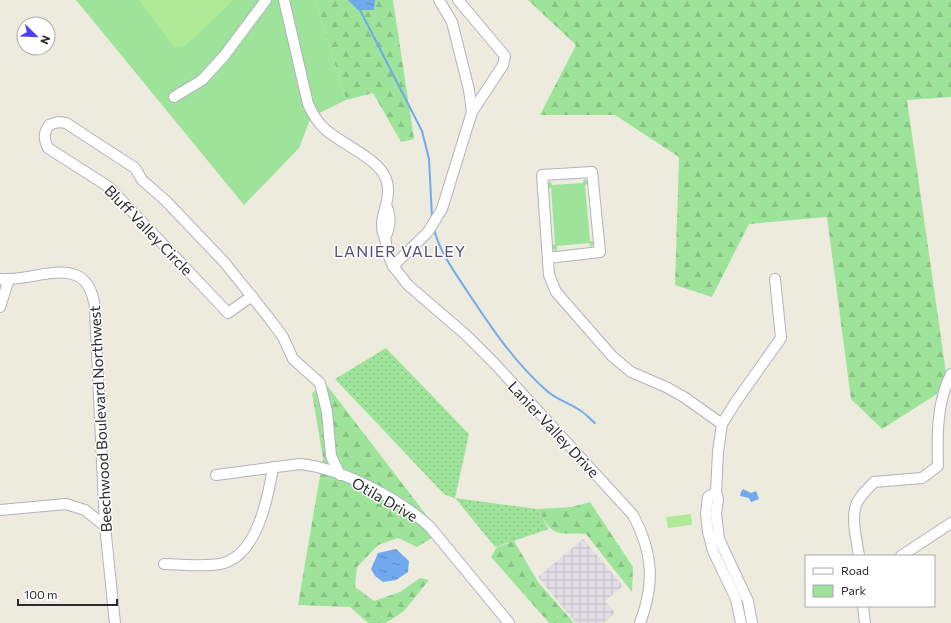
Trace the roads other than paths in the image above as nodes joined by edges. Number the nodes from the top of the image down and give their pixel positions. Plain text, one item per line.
1 (266, 0) edge
2 (284, 0) edge
3 (439, 0) edge
4 (458, 0) edge
5 (174, 97) dead end
6 (472, 112) junction
7 (548, 258) junction
8 (393, 266) junction
9 (5, 279) edge
10 (775, 279) dead end
11 (252, 296) junction
12 (0, 307) edge
13 (951, 374) edge
14 (722, 424) junction
15 (272, 467) junction
16 (216, 475) dead end
17 (340, 475) junction
18 (0, 510) edge
19 (711, 514) junction
20 (951, 523) edge
21 (105, 526) junction
22 (716, 545) junction
23 (860, 555) edge
24 (903, 555) edge
25 (164, 564) dead end
26 (863, 607) edge
27 (751, 619) edge
28 (740, 621) edge
29 (115, 623) edge
30 (509, 623) edge
31 (640, 623) edge
32 (865, 623) edge

1 - 5 street
2 - 8 street
3 - 6 street
4 - 6 street
6 - 8 street
7 - 7 street
7 - 14 street
8 - 31 street, Lanier Valley Drive
9 - 12 street
9 - 21 street, Beechwood Boulevard Northwest
10 - 14 street
11 - 11 street, Bluff Valley Circle
11 - 17 street, Bluff Valley Circle
13 - 23 street
14 - 19 street
15 - 16 street, Otila Drive
15 - 17 street, Otila Drive
15 - 25 street
17 - 30 street, Otila Drive
18 - 21 street
19 - 22 street
19 - 22 street
20 - 24 street
21 - 29 street, Beechwood Boulevard Northwest
22 - 27 street
22 - 28 street
26 - 32 street
27 - 28 street

